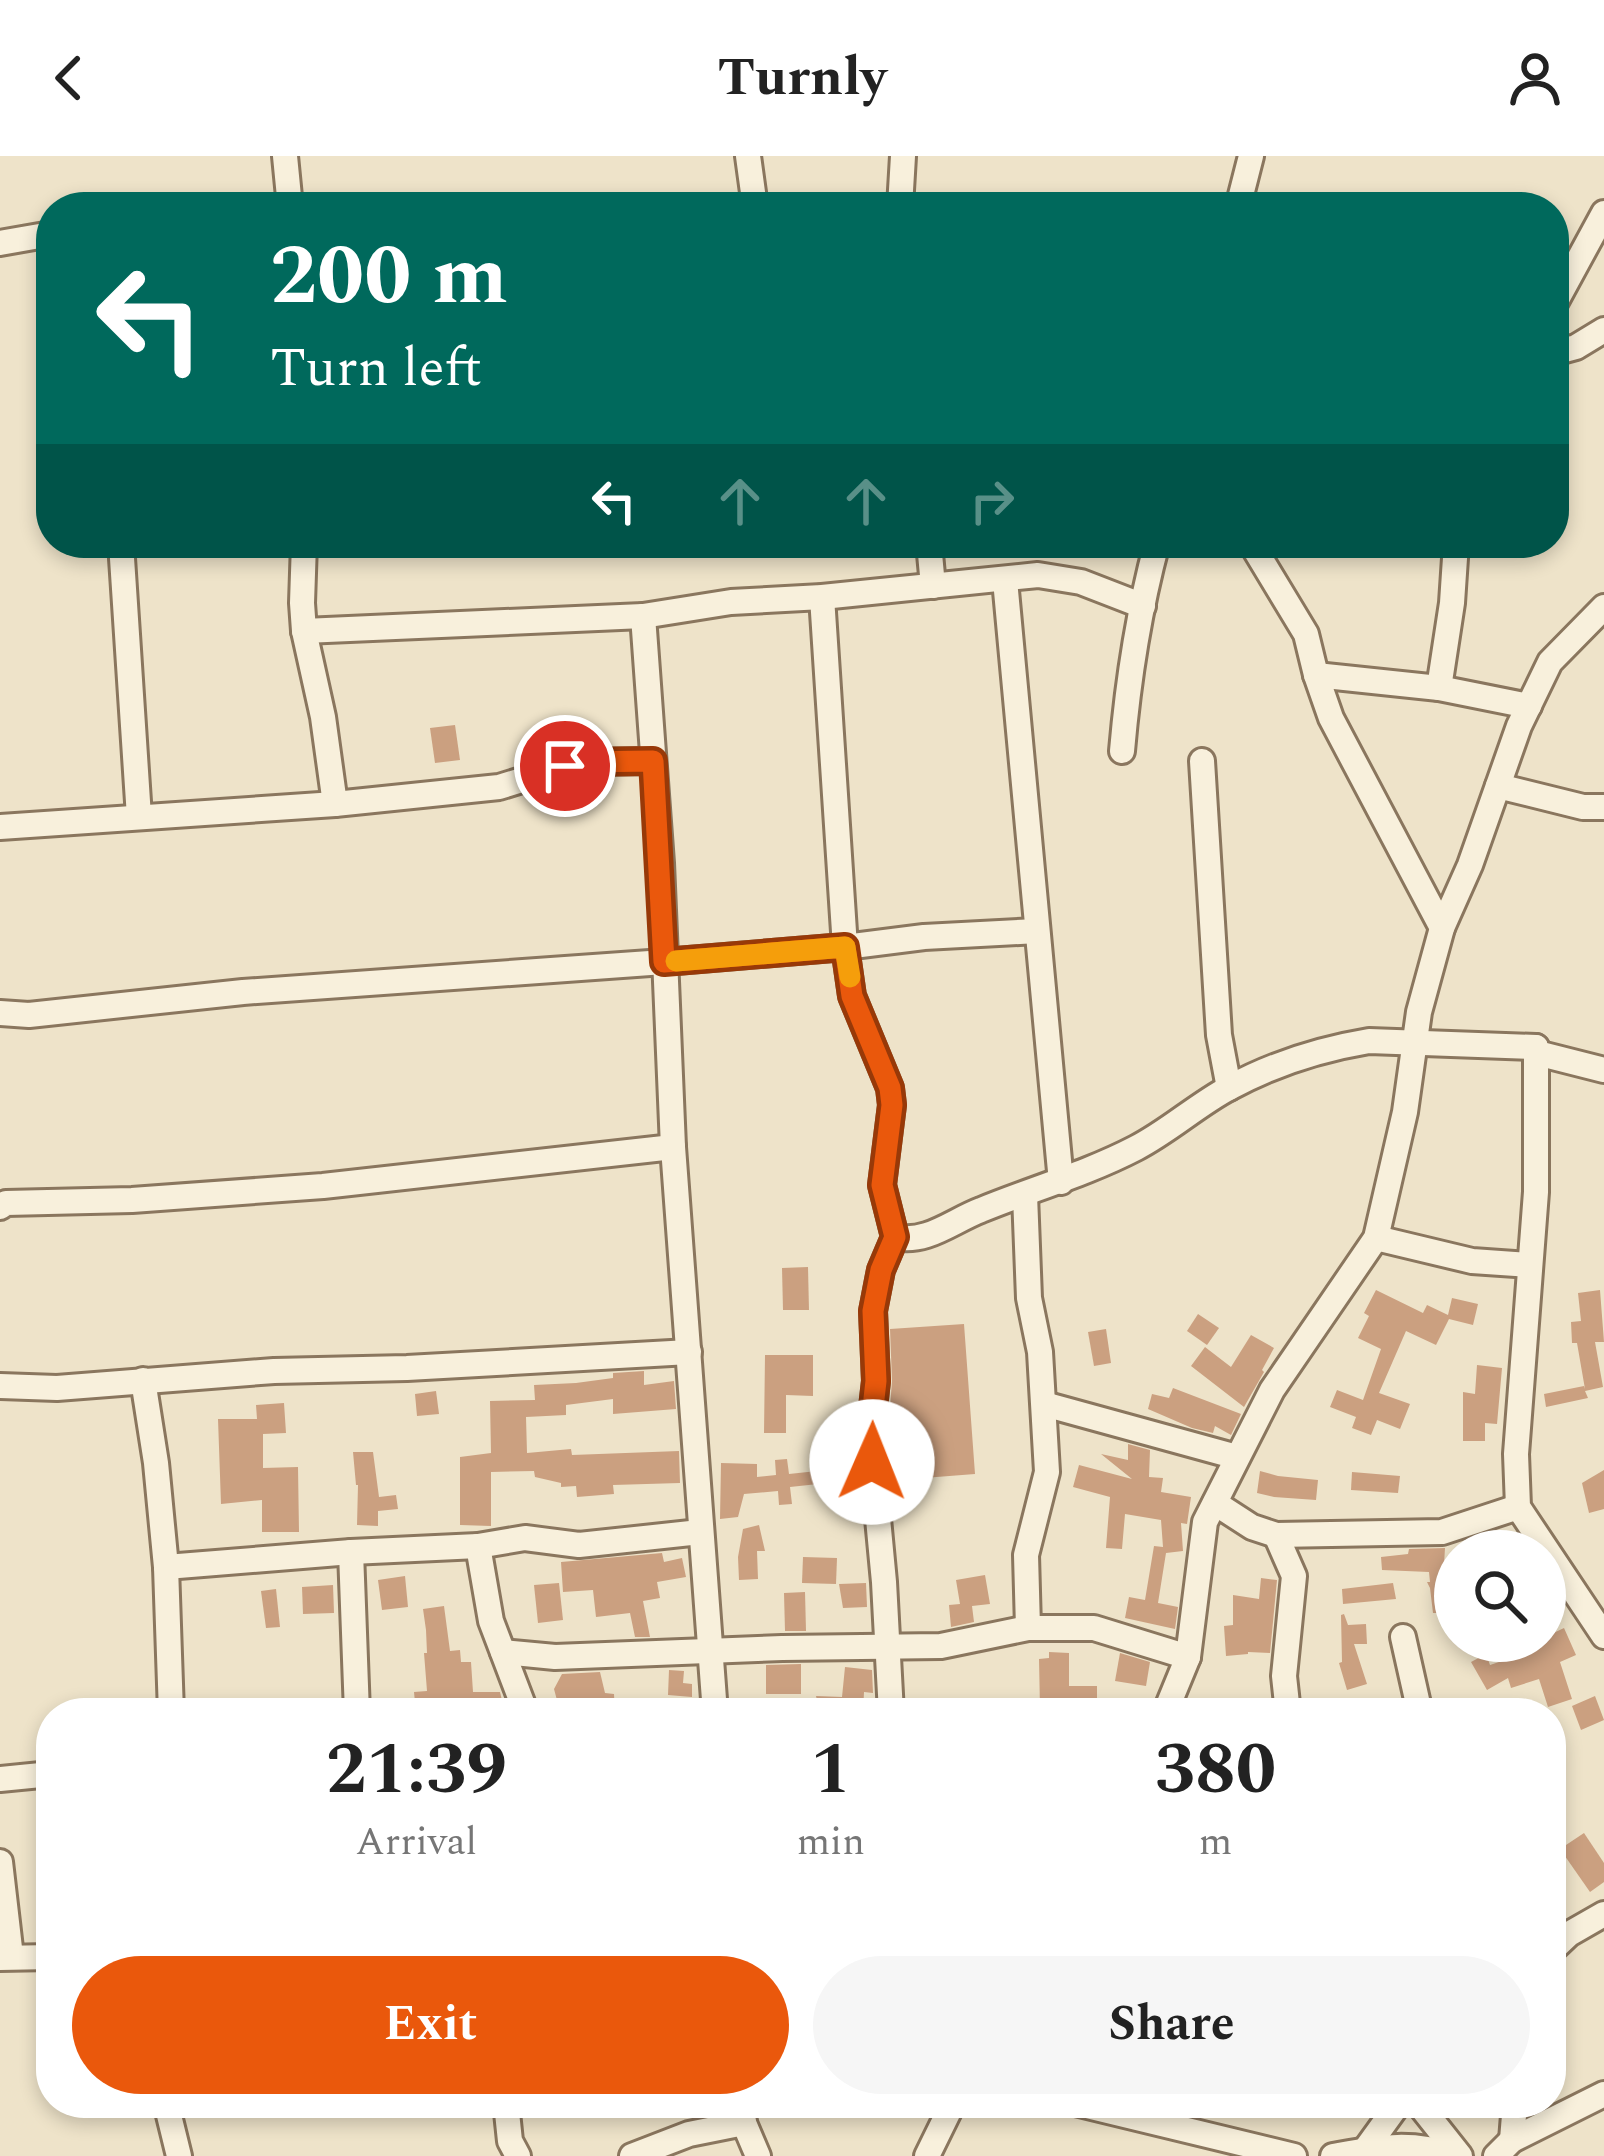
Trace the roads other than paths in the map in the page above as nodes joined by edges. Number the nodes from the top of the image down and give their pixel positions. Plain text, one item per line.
1 (285, 156) edge
2 (748, 156) edge
3 (903, 156) edge
4 (1251, 156) edge
5 (289, 192) edge
6 (753, 192) edge
7 (901, 192) edge
8 (1242, 192) edge
9 (1604, 213) edge
10 (36, 237) edge
11 (0, 244) edge
12 (1569, 277) edge
13 (1601, 339) edge
14 (1569, 349) edge
15 (122, 558) edge
16 (304, 558) edge
17 (930, 558) edge
18 (1154, 558) edge
19 (1260, 558) edge
20 (1455, 558) edge
21 (1005, 580) junction
22 (933, 586) junction
23 (822, 597) junction
24 (1143, 606) junction
25 (1604, 607) edge
26 (643, 616) junction
27 (304, 631) junction
28 (1316, 675) junction
29 (1439, 688) junction
30 (1529, 706) junction
31 (1122, 751) dead end
32 (1202, 760) dead end
33 (653, 761) junction
34 (1498, 786) junction
35 (335, 804) junction
36 (1604, 807) edge
37 (139, 817) junction
38 (0, 827) edge
39 (1442, 928) junction
40 (1037, 931) junction
41 (845, 947) junction
42 (664, 962) junction
43 (0, 1013) edge
44 (1414, 1043) junction
45 (1536, 1048) junction
46 (1604, 1070) edge
47 (1229, 1088) junction
48 (673, 1147) junction
49 (1061, 1181) junction
50 (1025, 1195) junction
51 (2, 1203) edge
52 (895, 1237) junction
53 (1376, 1238) junction
54 (1530, 1265) junction
55 (688, 1352) junction
56 (143, 1380) junction
57 (3, 1382) edge
58 (1044, 1404) junction
59 (1237, 1457) junction
60 (1215, 1503) junction
61 (1519, 1507) junction
62 (700, 1532) junction
63 (1276, 1535) junction
64 (478, 1546) junction
65 (351, 1552) junction
66 (166, 1567) junction
67 (1028, 1628) junction
68 (1403, 1636) dead end
69 (1604, 1636) edge
70 (888, 1646) junction
71 (711, 1651) junction
72 (502, 1652) junction
73 (1188, 1657) junction
74 (170, 1698) edge
75 (356, 1698) edge
76 (520, 1698) edge
77 (714, 1698) edge
78 (890, 1698) edge
79 (1171, 1698) edge
80 (1286, 1698) edge
81 (1417, 1698) edge
82 (36, 1775) edge
83 (0, 1779) edge
84 (0, 1862) edge
85 (1604, 1915) edge
86 (1566, 1937) edge
87 (36, 1957) edge
88 (6, 1958) edge
89 (1604, 2094) edge
90 (1566, 2115) edge
91 (170, 2118) edge
92 (508, 2118) edge
93 (730, 2118) edge
94 (745, 2118) edge
95 (945, 2118) edge
96 (1137, 2118) edge
97 (1388, 2118) edge
98 (1430, 2118) edge
99 (1511, 2118) edge
100 (1560, 2118) edge
101 (1504, 2148) edge
102 (1365, 2150) junction
103 (179, 2156) edge
104 (518, 2156) edge
105 (632, 2156) edge
106 (758, 2156) edge
107 (927, 2156) edge
108 (1294, 2156) edge
109 (1333, 2156) edge
110 (1459, 2156) edge

1 - 5 street
2 - 6 street
3 - 7 street
4 - 8 street
9 - 12 street
10 - 11 street
13 - 14 street
15 - 37 street
16 - 27 street
17 - 22 street
18 - 24 street
19 - 28 street
20 - 29 street
21 - 22 street
21 - 24 street
21 - 40 street
22 - 23 street
23 - 26 street
23 - 41 street
24 - 31 street
25 - 30 street
26 - 27 street
26 - 33 street
27 - 35 street
28 - 29 street
28 - 39 street
29 - 30 street
30 - 34 street
32 - 47 street
33 - 35 street
33 - 42 street
34 - 36 street
34 - 39 street
35 - 37 street
37 - 38 street
39 - 44 street
40 - 41 street
40 - 49 street
41 - 42 street
41 - 52 street
42 - 43 street
42 - 48 street
44 - 45 street
44 - 47 street
44 - 53 street
45 - 46 street
45 - 54 street
47 - 49 street
48 - 51 street
48 - 55 street
49 - 50 street
50 - 52 street
50 - 58 street
52 - 70 street
53 - 54 street
53 - 59 street
54 - 61 street
55 - 56 street
55 - 62 street
56 - 57 street
56 - 66 street
58 - 59 street
58 - 67 street
59 - 60 street
60 - 63 street
60 - 73 street
61 - 63 street
61 - 69 street
62 - 64 street
62 - 71 street
63 - 80 street
64 - 65 street
64 - 72 street
65 - 66 street
65 - 75 street
66 - 74 street
67 - 70 street
67 - 73 street
68 - 81 street
70 - 71 street
70 - 78 street
71 - 72 street
71 - 77 street
72 - 76 street
73 - 79 street
82 - 83 street
84 - 88 street
85 - 86 street
87 - 88 street
89 - 90 street
91 - 103 street
92 - 104 street
93 - 105 street
94 - 106 street
95 - 107 street
96 - 108 street
97 - 102 street
98 - 110 street
99 - 101 street
100 - 101 street
102 - 109 street
102 - 110 street

